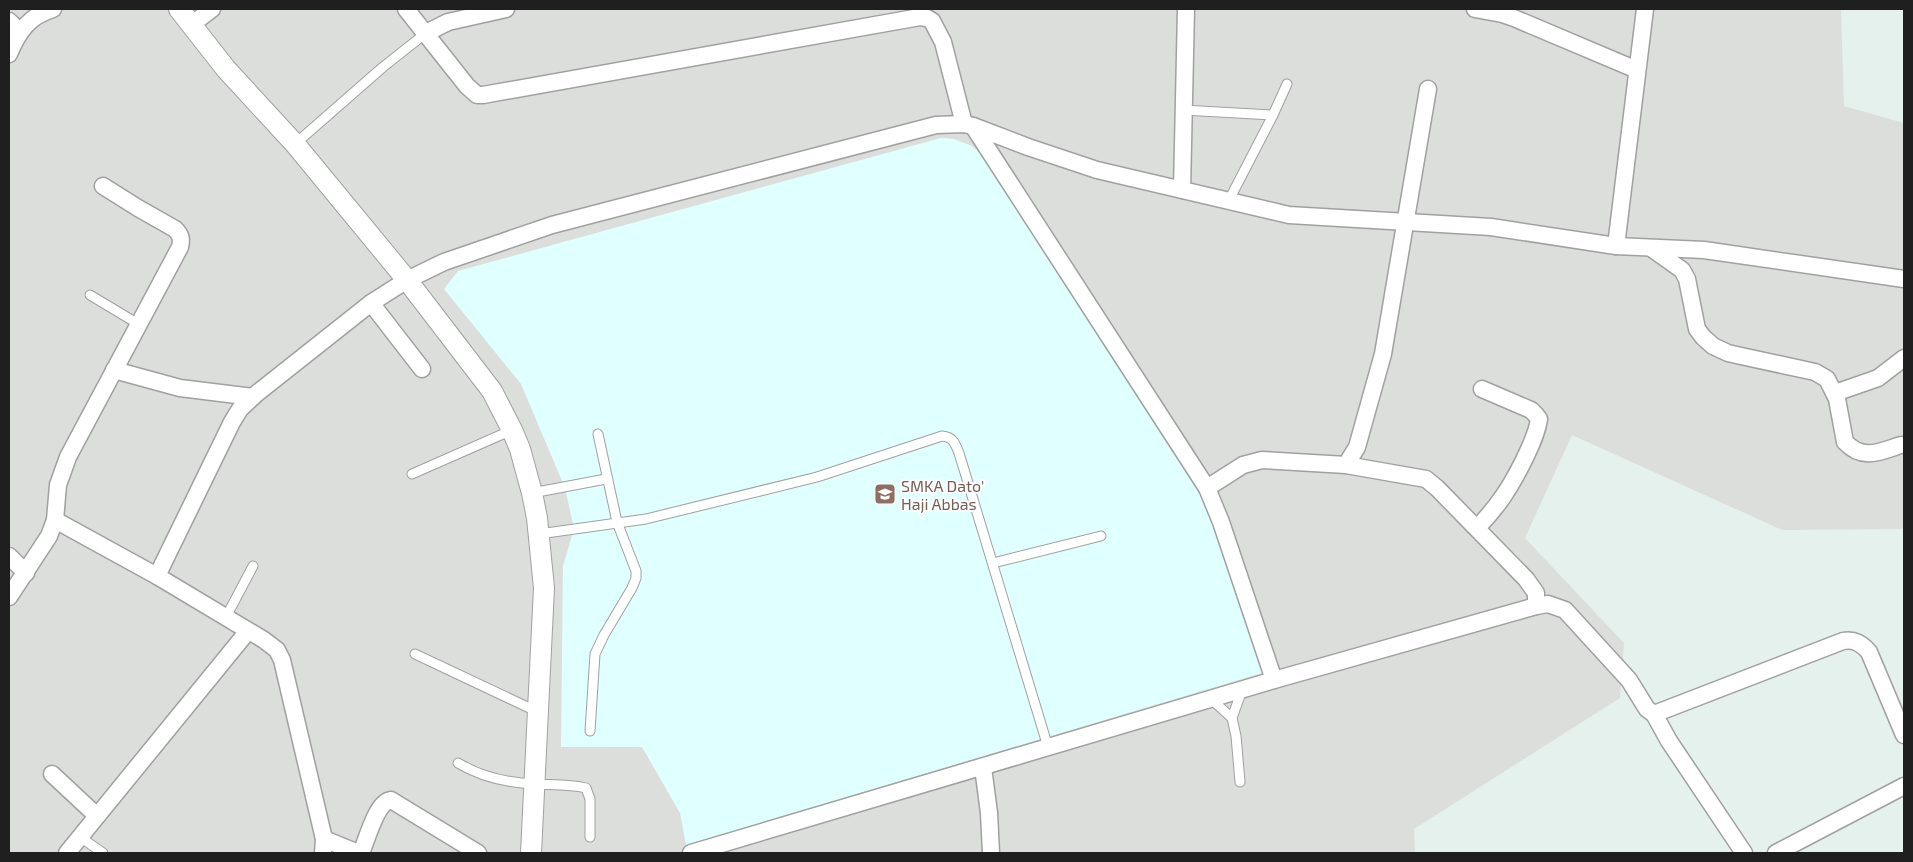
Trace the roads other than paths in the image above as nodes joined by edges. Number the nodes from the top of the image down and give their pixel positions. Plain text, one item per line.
1 (53, 9) edge
2 (179, 9) edge
3 (212, 9) edge
4 (406, 9) edge
5 (506, 9) edge
6 (1186, 9) edge
7 (1475, 9) edge
8 (1645, 9) edge
9 (1514, 13) edge
10 (191, 25) junction
11 (14, 26) edge
12 (426, 33) junction
13 (9, 54) edge
14 (1637, 70) junction
15 (1287, 84) dead end
16 (1428, 89) dead end
17 (1184, 110) junction
18 (1273, 115) junction
19 (969, 125) junction
20 (294, 144) junction
21 (103, 186) dead end
22 (1182, 190) junction
23 (1228, 202) junction
24 (1404, 221) junction
25 (1616, 246) junction
26 (1651, 248) junction
27 (1904, 279) edge
28 (407, 280) junction
29 (90, 295) dead end
30 (371, 303) junction
31 (140, 324) junction
32 (1904, 358) edge
33 (422, 369) dead end
34 (114, 370) junction
35 (1482, 390) dead end
36 (1835, 393) junction
37 (253, 397) junction
38 (512, 430) junction
39 (598, 434) dead end
40 (1901, 445) dead end
41 (1346, 465) junction
42 (412, 474) dead end
43 (606, 479) junction
44 (1207, 488) junction
45 (532, 493) junction
46 (56, 520) junction
47 (617, 522) junction
48 (1478, 528) junction
49 (539, 534) junction
50 (1100, 536) dead end
51 (9, 556) edge
52 (993, 563) junction
53 (253, 566) dead end
54 (26, 573) junction
55 (157, 576) junction
56 (9, 597) edge
57 (1536, 606) junction
58 (226, 617) junction
59 (248, 631) junction
60 (415, 654) dead end
61 (1274, 680) junction
62 (1242, 690) junction
63 (1211, 699) junction
64 (538, 712) junction
65 (1654, 714) junction
66 (1232, 718) junction
67 (590, 731) dead end
68 (1904, 735) edge
69 (1048, 748) junction
70 (458, 762) dead end
71 (983, 767) junction
72 (52, 774) dead end
73 (1240, 782) dead end
74 (534, 784) junction
75 (1904, 786) edge
76 (97, 816) junction
77 (80, 837) junction
78 (590, 837) dead end
79 (323, 846) edge
80 (67, 853) edge
81 (103, 853) edge
82 (360, 853) edge
83 (478, 853) edge
84 (531, 853) edge
85 (691, 853) edge
86 (991, 853) edge
87 (1744, 853) edge
88 (1776, 853) edge

1 - 11 street
2 - 10 street
3 - 10 street
4 - 12 street
5 - 12 street
6 - 17 street
7 - 9 street
8 - 14 street
9 - 14 street
10 - 20 street
11 - 13 street
12 - 19 street
12 - 20 lane
14 - 25 street
15 - 18 lane
16 - 24 street
17 - 18 lane
17 - 22 street
18 - 23 lane
19 - 22 street
19 - 28 street
19 - 44 street
20 - 28 street
21 - 31 street
22 - 23 street
23 - 24 street
24 - 25 street
24 - 41 street
25 - 26 street
26 - 27 street
26 - 36 street
28 - 30 street
28 - 38 street
29 - 31 lane
30 - 33 street
30 - 37 street
31 - 34 street
32 - 36 street
34 - 37 street
34 - 46 street
35 - 48 street
36 - 40 street
37 - 55 street
38 - 42 lane
38 - 45 street
39 - 43 lane
41 - 44 street
41 - 48 street
43 - 45 lane
43 - 47 lane
44 - 61 street
45 - 49 street
46 - 54 street
46 - 55 street
47 - 49 lane
47 - 52 lane
47 - 67 lane
48 - 57 street
49 - 64 street
50 - 52 lane
51 - 54 street
52 - 69 lane
53 - 58 lane
54 - 56 street
55 - 58 street
57 - 61 street
57 - 65 street
58 - 59 street
59 - 76 street
59 - 79 street
60 - 64 lane
61 - 62 street
62 - 63 street
62 - 66 lane
63 - 66 lane
63 - 69 street
64 - 74 street
65 - 68 street
65 - 87 street
66 - 73 lane
69 - 71 street
70 - 74 lane
71 - 85 street
71 - 86 street
72 - 76 street
74 - 78 lane
74 - 84 street
75 - 88 street
76 - 77 street
77 - 80 street
77 - 81 lane
79 - 82 street
82 - 83 street

